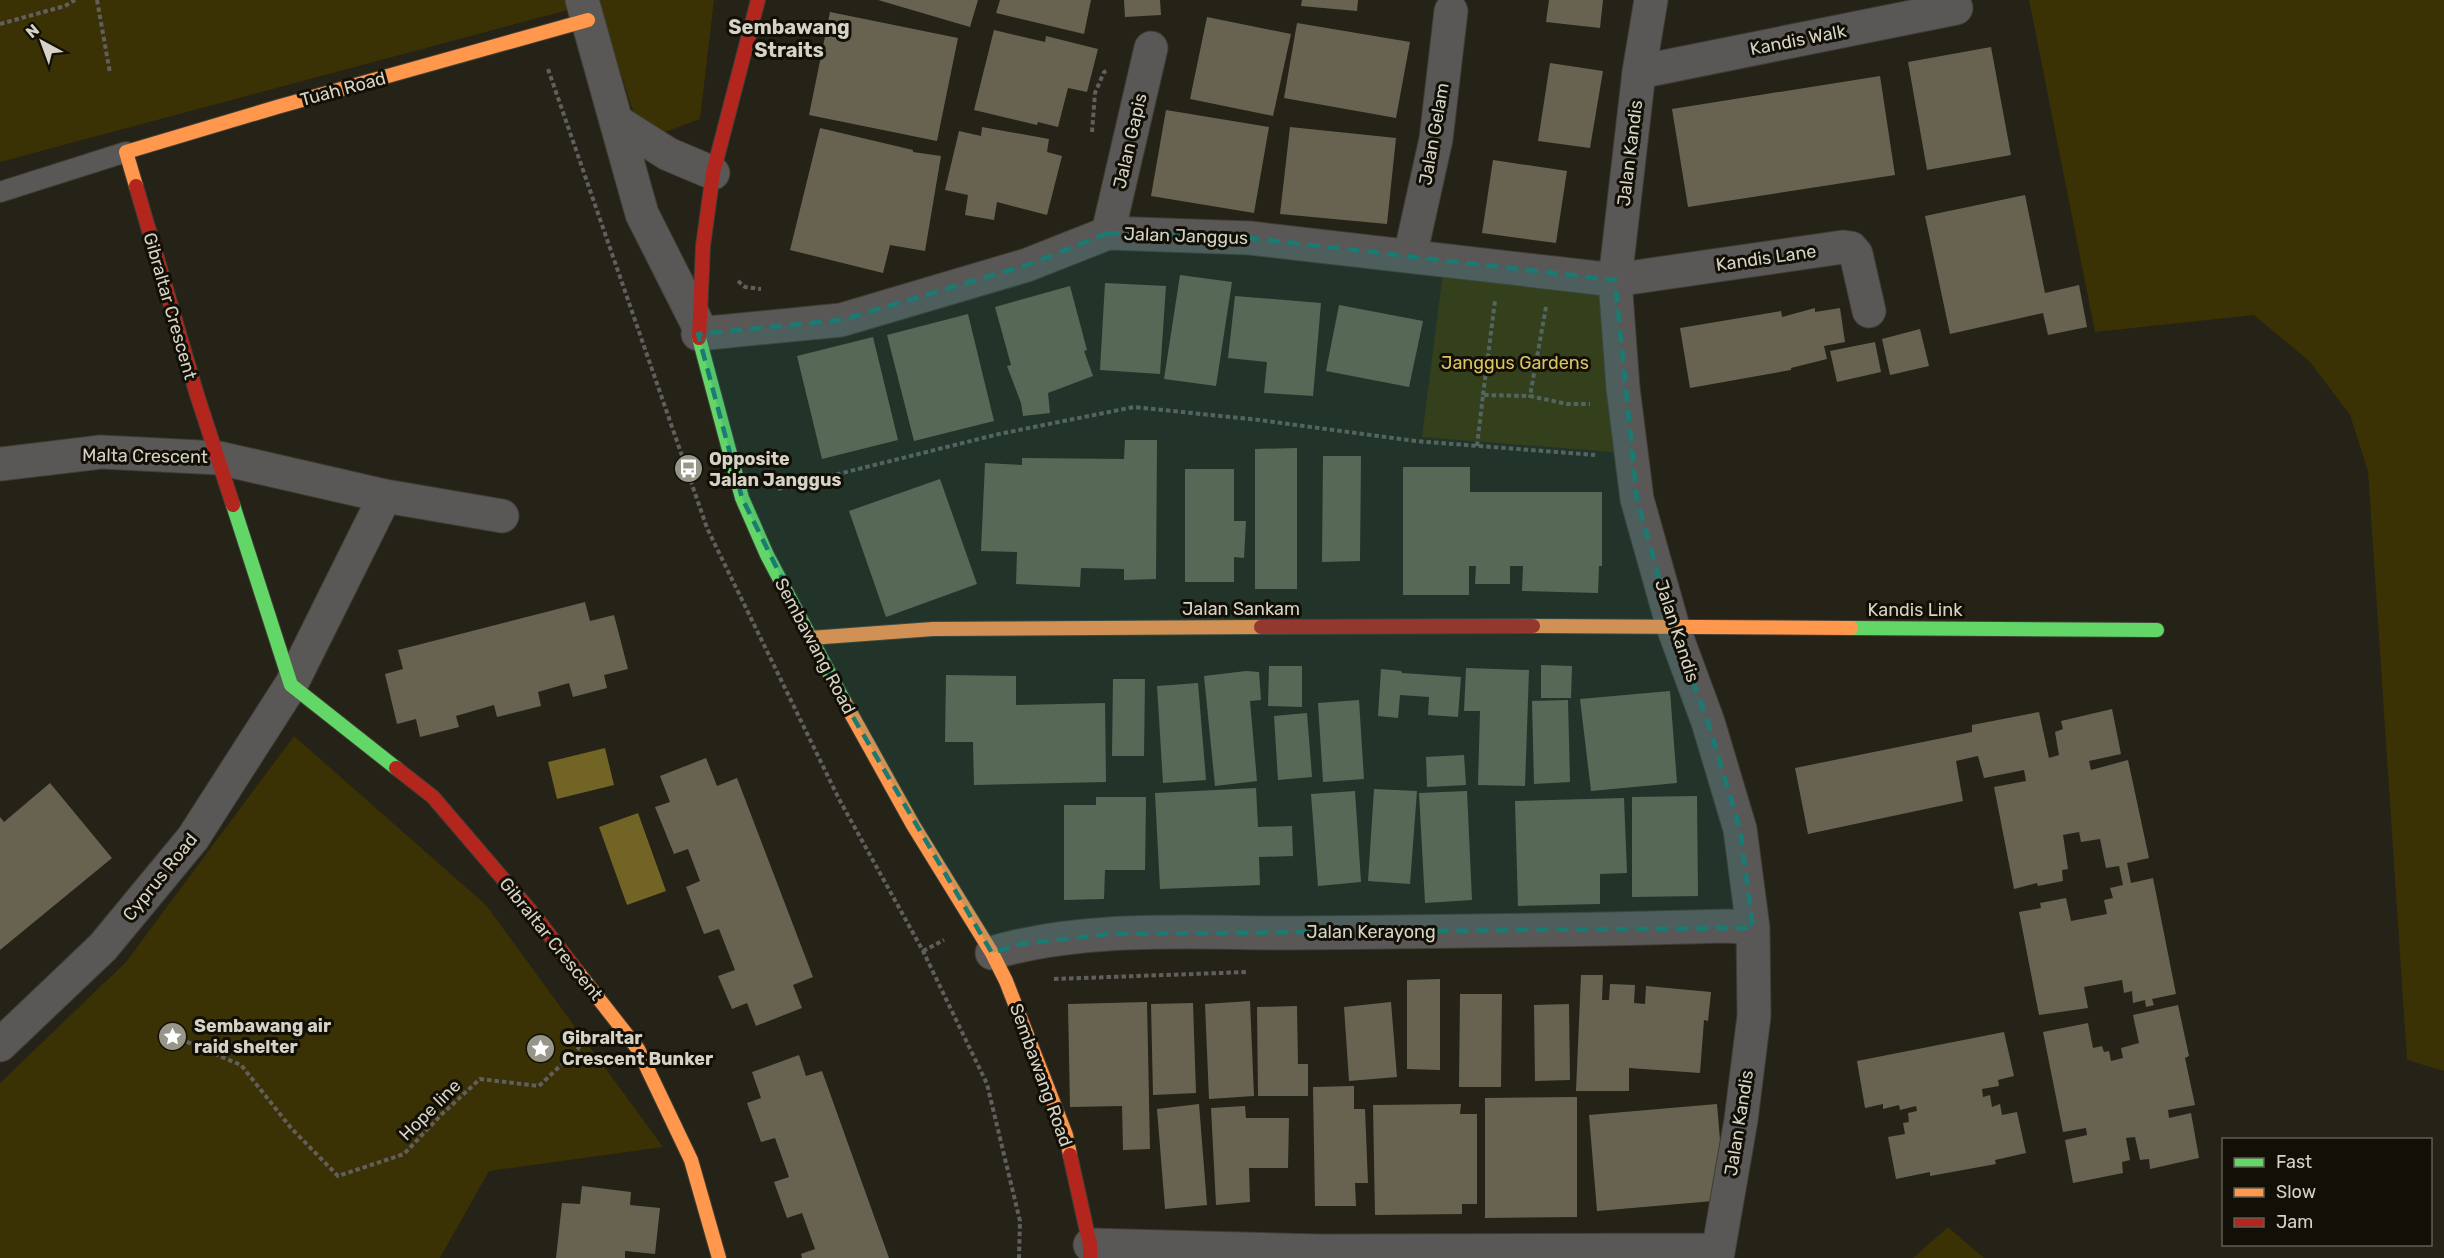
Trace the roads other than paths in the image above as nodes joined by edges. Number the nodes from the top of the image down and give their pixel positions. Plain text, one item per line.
1 (758, 0) edge
2 (1651, 0) edge
3 (1956, 8) dead end
4 (585, 10) edge
5 (1451, 11) dead end
6 (1150, 52) road end
7 (1639, 72) junction
8 (616, 121) junction
9 (126, 152) junction
10 (714, 173) junction
11 (0, 192) edge
12 (1108, 233) junction
13 (1410, 256) junction
14 (1615, 280) junction
15 (1869, 311) dead end
16 (697, 328) junction
17 (219, 458) junction
18 (0, 464) edge
19 (385, 496) junction
20 (502, 516) dead end
21 (1673, 627) junction
22 (2157, 630) dead end
23 (810, 638) junction
24 (291, 686) junction
25 (1753, 928) junction
26 (992, 953) junction
27 (0, 1045) edge
28 (1090, 1252) edge
29 (1717, 1254) edge
30 (719, 1258) edge

1 - 10 street, Sembawang Road
2 - 7 street, Jalan Kandis
3 - 7 street, Kandis Walk
4 - 8 street, Tuah Road
4 - 9 street, Tuah Road
5 - 13 street, Jalan Gelam
6 - 12 street, Jalan Gapis
7 - 14 street, Jalan Kandis
8 - 10 street
8 - 16 street, Tuah Road
9 - 11 lane, Tuah Road
9 - 17 street, Gibraltar Crescent
10 - 16 street, Sembawang Road
12 - 13 street, Jalan Janggus
12 - 16 street, Jalan Janggus
13 - 14 street, Jalan Janggus
14 - 15 street, Kandis Lane
14 - 21 street, Jalan Kandis
16 - 23 street, Sembawang Road
17 - 18 street, Malta Crescent
17 - 19 street
17 - 24 street, Gibraltar Crescent
19 - 20 street
19 - 24 street
21 - 22 street, Kandis Link
21 - 23 street, Jalan Sankam
21 - 25 street, Jalan Kandis
23 - 26 street, Sembawang Road
24 - 27 street, Cyprus Road
24 - 30 street, Gibraltar Crescent
25 - 26 street, Jalan Kerayong
25 - 29 street, Jalan Kandis
26 - 28 street, Sembawang Road
28 - 29 street

